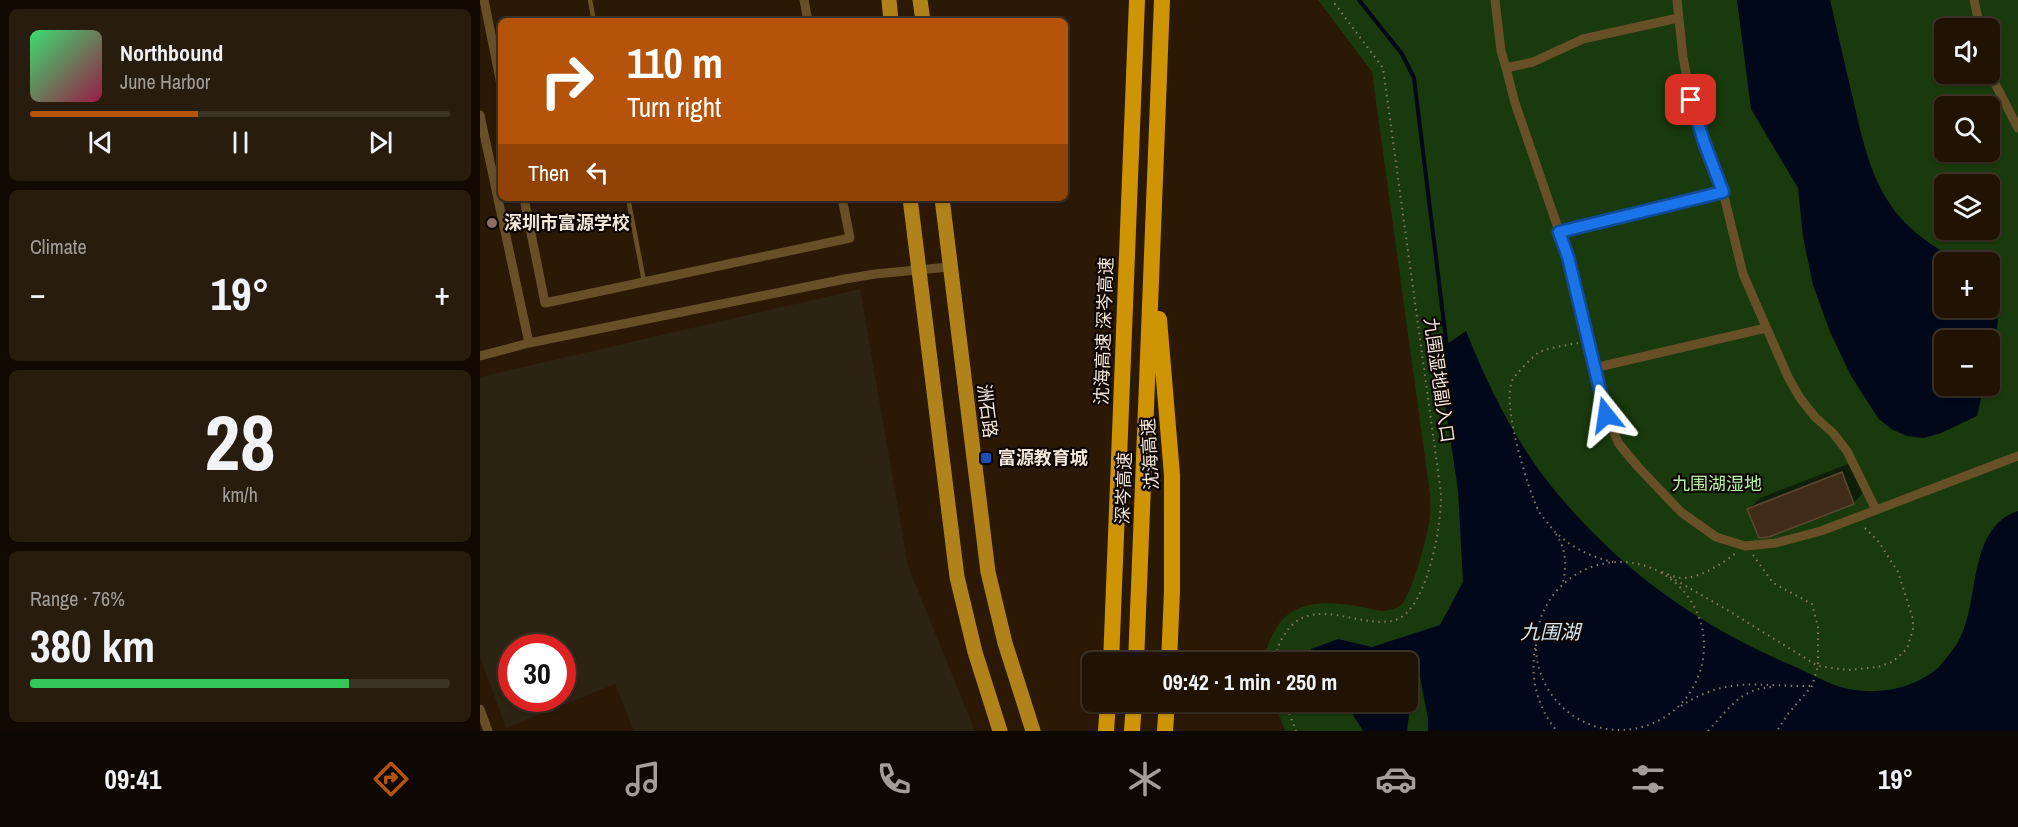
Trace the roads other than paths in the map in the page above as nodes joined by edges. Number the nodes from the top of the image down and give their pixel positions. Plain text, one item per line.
1 (484, 0) edge
2 (590, 0) edge
3 (804, 0) edge
4 (889, 0) edge
5 (920, 0) edge
6 (1137, 0) edge
7 (1162, 0) edge
8 (1495, 0) edge
9 (1677, 0) edge
10 (1974, 0) edge
11 (593, 18) edge
12 (807, 18) edge
13 (891, 18) edge
14 (922, 18) edge
15 (1678, 18) junction
16 (1978, 18) edge
17 (1506, 68) junction
18 (498, 69) edge
19 (1995, 84) edge
20 (480, 115) edge
21 (2018, 128) edge
22 (1723, 192) junction
23 (498, 197) edge
24 (499, 201) edge
25 (525, 201) edge
26 (629, 201) edge
27 (843, 201) edge
28 (910, 201) edge
29 (942, 201) edge
30 (1559, 232) junction
31 (1153, 243) junction
32 (949, 267) junction
33 (918, 269) junction
34 (644, 282) junction
35 (1767, 328) junction
36 (530, 343) junction
37 (480, 356) edge
38 (1594, 368) junction
39 (2018, 456) edge
40 (1875, 510) junction
41 (1111, 652) edge
42 (1136, 652) edge
43 (1169, 652) edge
44 (480, 709) edge
45 (1107, 712) edge
46 (1133, 712) edge
47 (1166, 712) edge
48 (488, 731) edge
49 (1000, 731) edge
50 (1033, 731) edge
51 (1106, 731) edge
52 (1132, 731) edge
53 (1165, 731) edge

1 - 18 street
2 - 11 lane
3 - 12 street
4 - 13 main road
5 - 14 main road
6 - 41 highway, 沈海高速 深岑高速
7 - 31 highway
8 - 17 street
9 - 15 street
10 - 16 street
15 - 17 street
15 - 22 street
17 - 30 street
19 - 21 street
20 - 23 street
22 - 30 street
22 - 35 street
24 - 36 street
25 - 34 street
26 - 34 lane
27 - 34 street
28 - 33 main road
29 - 32 main road, 洲石路
30 - 38 street
31 - 42 highway, 深岑高速
31 - 43 highway, 沈海高速
32 - 33 street
32 - 50 main road, 洲石路
33 - 36 street
33 - 49 main road
35 - 38 street
35 - 40 street
36 - 37 street
38 - 40 street
39 - 40 street
44 - 48 street
45 - 51 highway
46 - 52 highway
47 - 53 highway

